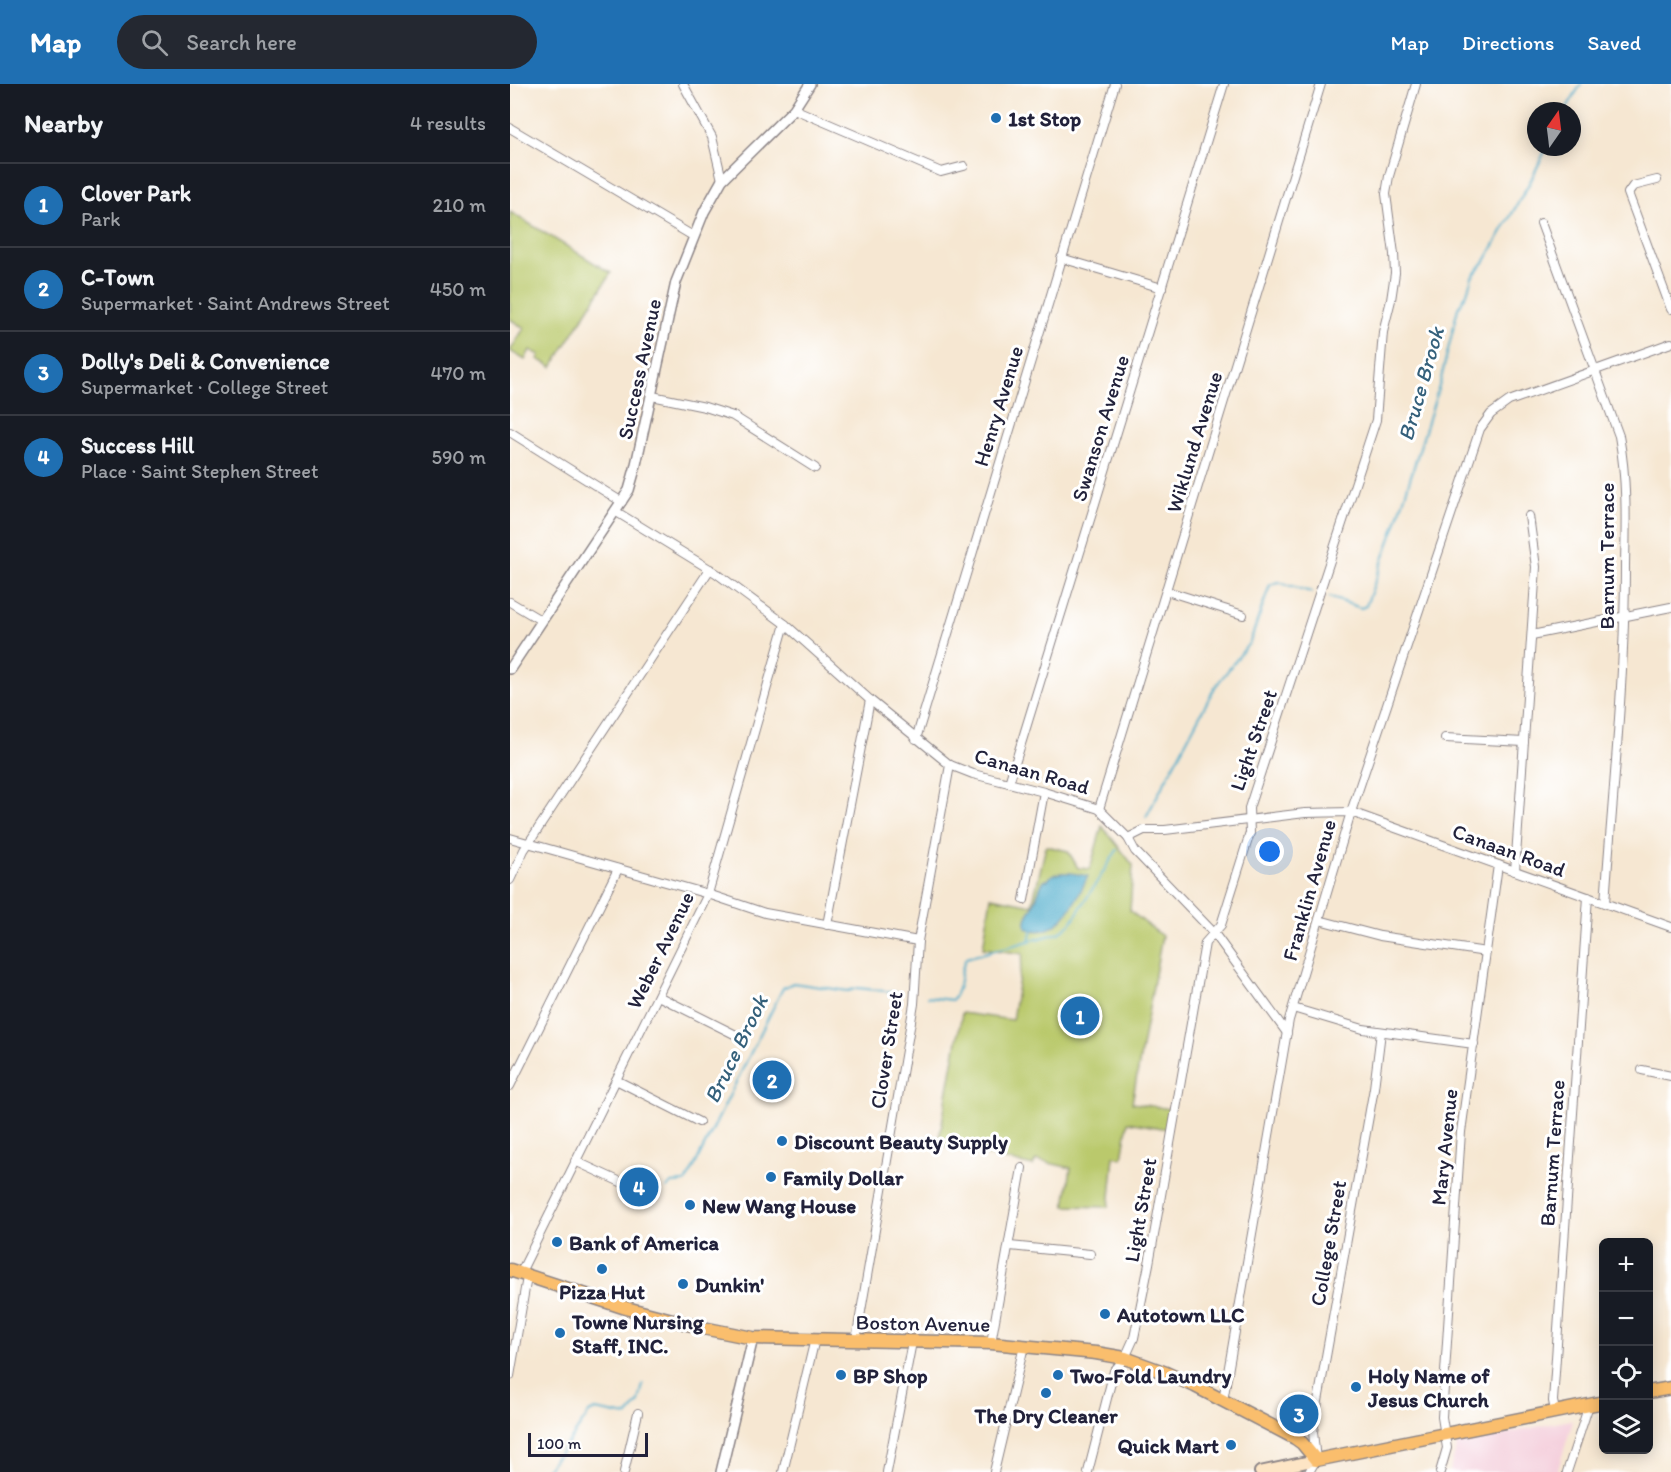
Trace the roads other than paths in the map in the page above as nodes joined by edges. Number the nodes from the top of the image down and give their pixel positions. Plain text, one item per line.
1 (683, 84) edge
2 (810, 84) edge
3 (1115, 84) edge
4 (1224, 84) edge
5 (1321, 84) edge
6 (1416, 84) edge
7 (794, 109) junction
8 (510, 128) edge
9 (964, 166) dead end
10 (722, 180) junction
11 (1657, 180) dead end
12 (1541, 223) dead end
13 (693, 236) junction
14 (1061, 258) junction
15 (1162, 288) junction
16 (1671, 309) edge
17 (1671, 343) edge
18 (1594, 370) junction
19 (651, 396) junction
20 (510, 432) edge
21 (815, 468) dead end
22 (622, 502) junction
23 (615, 511) junction
24 (1529, 516) dead end
25 (710, 569) junction
26 (1167, 591) junction
27 (510, 602) edge
28 (1671, 607) edge
29 (1243, 615) dead end
30 (1625, 615) junction
31 (542, 621) junction
32 (785, 624) junction
33 (1532, 635) junction
34 (510, 669) edge
35 (870, 700) junction
36 (1445, 738) dead end
37 (916, 739) junction
38 (1524, 742) junction
39 (950, 765) junction
40 (1009, 783) junction
41 (1044, 792) junction
42 (1099, 809) junction
43 (1351, 812) junction
44 (1249, 820) junction
45 (510, 838) edge
46 (1128, 838) junction
47 (528, 843) junction
48 (1498, 865) junction
49 (618, 869) junction
50 (1515, 871) junction
51 (510, 880) edge
52 (708, 894) junction
53 (1588, 897) junction
54 (1024, 900) dead end
55 (1605, 903) junction
56 (1318, 920) junction
57 (827, 925) junction
58 (1671, 927) edge
59 (1214, 933) junction
60 (918, 941) junction
61 (1486, 952) junction
62 (658, 996) junction
63 (1293, 1008) junction
64 (1381, 1032) junction
65 (1287, 1033) junction
66 (736, 1035) dead end
67 (1474, 1044) junction
68 (1642, 1070) dead end
69 (1671, 1076) edge
70 (616, 1080) junction
71 (510, 1086) edge
72 (699, 1122) dead end
73 (575, 1161) junction
74 (1022, 1168) dead end
75 (650, 1195) dead end
76 (1010, 1246) junction
77 (1090, 1254) dead end
78 (519, 1274) edge
79 (753, 1338) junction
80 (815, 1340) junction
81 (856, 1340) junction
82 (912, 1342) junction
83 (991, 1343) junction
84 (1024, 1346) junction
85 (1125, 1358) junction
86 (510, 1376) edge
87 (1671, 1388) edge
88 (1653, 1391) edge
89 (1223, 1401) junction
90 (1599, 1403) edge
91 (1589, 1405) junction
92 (1555, 1411) junction
93 (638, 1413) dead end
94 (1444, 1434) junction
95 (1316, 1460) junction
96 (624, 1472) edge
97 (721, 1472) edge
98 (783, 1472) edge
99 (887, 1472) edge
100 (994, 1472) edge
101 (1088, 1472) edge
102 (1260, 1472) edge
103 (1309, 1472) edge
104 (1440, 1472) edge
105 (1567, 1472) edge

1 - 10 street
2 - 7 street, Success Avenue
3 - 14 street, Henry Avenue
4 - 15 street, Swanson Avenue
5 - 26 street, Wiklund Avenue
6 - 44 street, Light Street
7 - 9 street
7 - 10 street, Success Avenue
8 - 13 street
10 - 13 street, Success Avenue
11 - 16 street
12 - 18 street, Barnum Terrace
13 - 19 street, Success Avenue
14 - 15 street
14 - 37 street, Henry Avenue
15 - 40 street, Swanson Avenue
17 - 18 street
18 - 30 street, Barnum Terrace
18 - 43 street, Franklin Avenue
19 - 21 street
19 - 22 street, Success Avenue
20 - 22 street
22 - 23 street, Success Avenue
23 - 25 street, Canaan Road
23 - 31 street, Success Avenue
24 - 33 street
25 - 32 street, Canaan Road
25 - 47 street
26 - 29 street
26 - 42 street, Wiklund Avenue
27 - 31 street
28 - 30 street
30 - 33 street
30 - 55 street, Barnum Terrace
31 - 34 street, Success Avenue
32 - 35 street, Canaan Road
32 - 52 street, Weber Avenue
33 - 38 street
35 - 37 street, Canaan Road
35 - 57 street
36 - 38 street
37 - 39 street, Canaan Road
38 - 50 street
39 - 40 street, Canaan Road
39 - 60 street, Clover Street
40 - 41 street, Canaan Road
41 - 42 street, Canaan Road
41 - 54 street
42 - 46 street, Canaan Road
43 - 44 street, Canaan Road
43 - 48 street, Canaan Road
43 - 56 street, Franklin Avenue
44 - 46 street, Canaan Road
44 - 59 street, Light Street
45 - 47 street
46 - 59 street
47 - 49 street
47 - 51 street
48 - 50 street, Canaan Road
48 - 61 street, Mary Avenue
49 - 52 street
49 - 71 street
50 - 53 street, Canaan Road
52 - 57 street
52 - 62 street, Weber Avenue
53 - 55 street, Canaan Road
53 - 92 street, Barnum Terrace
55 - 58 street, Canaan Road
56 - 61 street
56 - 63 street, Franklin Avenue
57 - 60 street
59 - 65 street
59 - 85 street, Light Street
60 - 81 street, Clover Street
61 - 67 street, Mary Avenue
62 - 66 street
62 - 70 street, Weber Avenue
63 - 64 street
63 - 65 street, Franklin Avenue
64 - 67 street
64 - 95 street, College Street
65 - 89 street, Franklin Avenue
67 - 94 street, Mary Avenue
68 - 69 street
70 - 72 street
70 - 73 street, Weber Avenue
73 - 75 street
73 - 78 street, Weber Avenue
74 - 76 street
76 - 77 street
76 - 83 street
78 - 79 main road, Boston Avenue
78 - 86 street, Weber Avenue
79 - 80 main road, Boston Avenue
79 - 97 street
80 - 81 main road, Boston Avenue
80 - 98 street
81 - 82 main road, Boston Avenue
82 - 83 main road, Boston Avenue
82 - 99 street
83 - 84 main road, Boston Avenue
84 - 85 main road, Boston Avenue
84 - 100 street
85 - 89 main road, Boston Avenue
85 - 101 street, Light Street
87 - 88 main road
89 - 95 main road, Boston Avenue
90 - 91 main road
91 - 92 main road
91 - 105 street
92 - 94 main road
93 - 96 street
94 - 95 main road
94 - 104 street, Mary Avenue
95 - 102 main road
95 - 103 street

